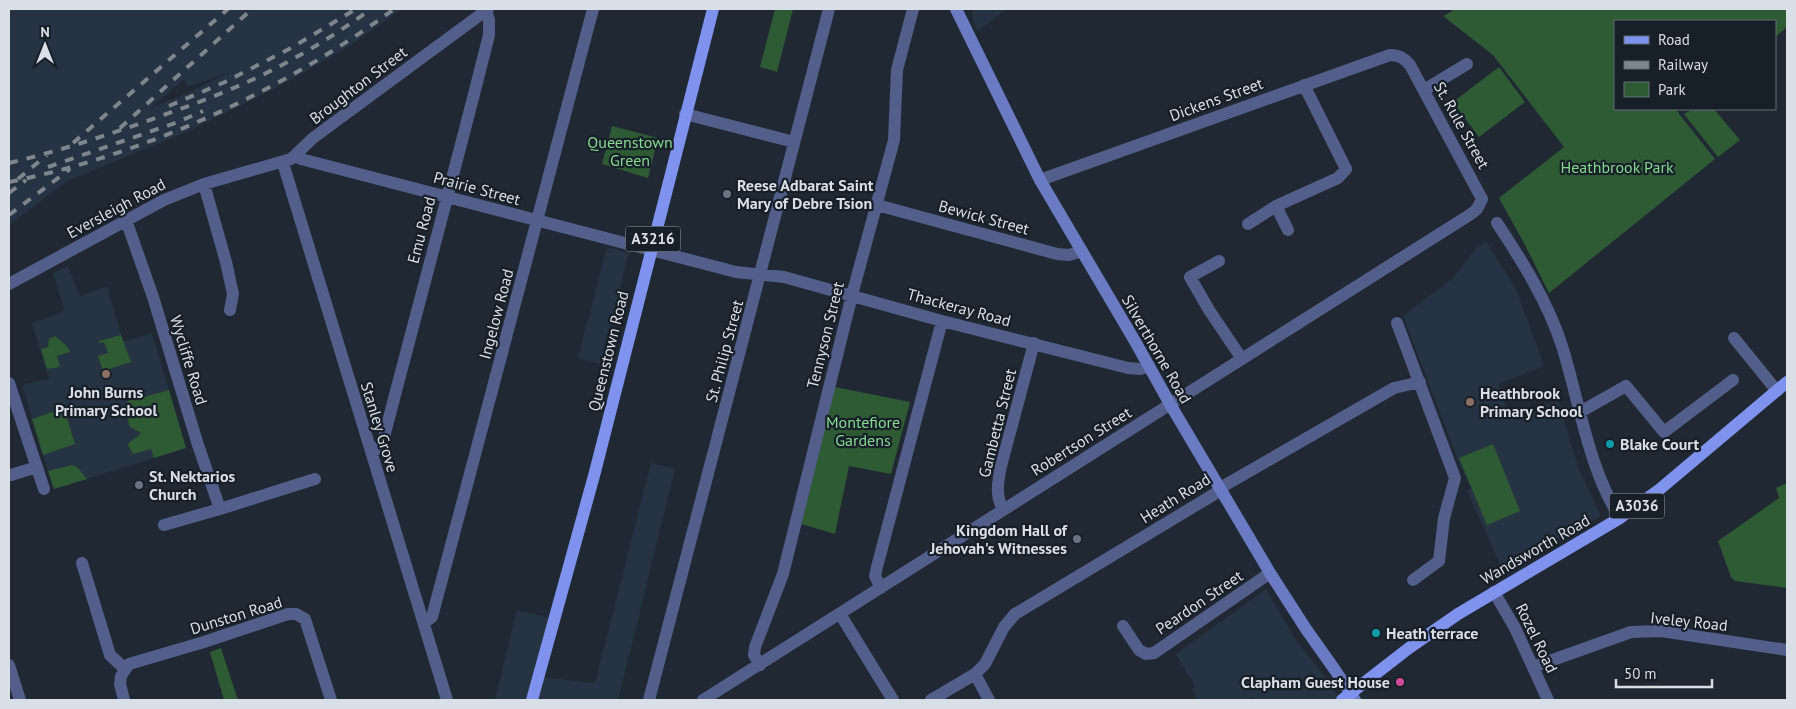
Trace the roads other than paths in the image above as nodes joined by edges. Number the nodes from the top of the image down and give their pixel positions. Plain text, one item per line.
1 (593, 9) edge
2 (713, 9) edge
3 (829, 9) edge
4 (913, 9) edge
5 (956, 9) edge
6 (487, 10) edge
7 (1404, 58) joint
8 (1468, 64) dead end
9 (1304, 85) junction
10 (1424, 90) junction
11 (685, 114) junction
12 (794, 142) junction
13 (296, 156) junction
14 (283, 163) junction
15 (243, 173) joint
16 (1040, 180) junction
17 (204, 184) junction
18 (446, 196) junction
19 (877, 205) junction
20 (1276, 206) junction
21 (1477, 209) joint
22 (126, 220) junction
23 (538, 220) junction
24 (1497, 223) dead end
25 (1248, 224) dead end
26 (1288, 230) dead end
27 (651, 249) junction
28 (1082, 251) junction
29 (1219, 261) dead end
30 (761, 274) junction
31 (9, 284) edge
32 (852, 295) junction
33 (230, 310) dead end
34 (942, 321) junction
35 (1397, 322) dead end
36 (1734, 338) dead end
37 (1034, 343) junction
38 (1242, 359) junction
39 (1149, 367) junction
40 (1733, 380) dead end
41 (1420, 382) junction
42 (1787, 382) edge
43 (9, 383) edge
44 (1777, 391) junction
45 (1170, 404) junction
46 (1580, 412) junction
47 (370, 452) junction
48 (37, 467) junction
49 (10, 475) dead end
50 (315, 479) dead end
51 (44, 489) dead end
52 (1220, 489) junction
53 (220, 509) junction
54 (1003, 510) junction
55 (1620, 518) junction
56 (164, 526) dead end
57 (82, 563) dead end
58 (1270, 573) junction
59 (1413, 580) dead end
60 (881, 588) junction
61 (1494, 592) junction
62 (840, 614) junction
63 (424, 624) junction
64 (1123, 626) dead end
65 (1787, 650) edge
66 (760, 665) junction
67 (1534, 667) junction
68 (125, 669) junction
69 (10, 673) edge
70 (975, 674) junction
71 (887, 698) edge
72 (1349, 698) edge
73 (20, 700) edge
74 (124, 700) edge
75 (331, 700) edge
76 (447, 700) edge
77 (532, 700) edge
78 (649, 700) edge
79 (703, 700) edge
80 (931, 700) edge
81 (989, 700) edge
82 (1548, 700) edge

1 - 23 street, Ingelow Road
2 - 11 main road, Queenstown Road / A3216
3 - 12 street, St. Philip Street
4 - 19 street, Tennyson Street
5 - 16 main road, Silverthorne Road
6 - 13 street, Broughton Street
6 - 18 street, Emu Road
7 - 9 street, Dickens Street
7 - 10 street, St. Rule Street
8 - 10 street
9 - 16 street, Dickens Street
9 - 20 street
10 - 21 street, St. Rule Street
11 - 12 street
11 - 27 main road, Queenstown Road / A3216
12 - 30 street, St. Philip Street
13 - 14 street, Broughton Street
13 - 18 street, Prairie Street
14 - 15 street, Broughton Street
14 - 47 street, Stanley Grove
15 - 17 street, Eversleigh Road
16 - 28 main road, Silverthorne Road
17 - 22 street, Eversleigh Road
17 - 33 street
18 - 23 street, Prairie Street
18 - 47 street, Emu Road
19 - 28 street, Bewick Street
19 - 32 street, Tennyson Street
20 - 25 street
20 - 26 street
21 - 38 street, Robertson Street
22 - 31 street, Eversleigh Road
22 - 53 street, Wycliffe Road
23 - 27 street, Prairie Street
23 - 63 street, Ingelow Road
24 - 46 street
27 - 30 street, Prairie Street
27 - 77 main road, Queenstown Road / A3216
28 - 39 main road, Silverthorne Road
29 - 38 street
30 - 32 street, Thackeray Road
30 - 78 street, St. Philip Street
32 - 34 street, Thackeray Road
32 - 66 street, Tennyson Street
34 - 37 street, Thackeray Road
34 - 60 street
35 - 41 street
36 - 44 street
37 - 39 street, Thackeray Road
37 - 54 street, Gambetta Street
38 - 45 street, Robertson Street
39 - 45 main road, Silverthorne Road
40 - 46 street
41 - 52 street, Heath Road
41 - 59 street
42 - 44 main road, Wandsworth Road / A3036
43 - 48 street
44 - 55 main road, Wandsworth Road / A3036
45 - 52 main road, Silverthorne Road
45 - 54 street, Robertson Street
46 - 55 street
47 - 63 street, Stanley Grove
48 - 49 street
48 - 51 street
50 - 53 street
52 - 58 main road, Silverthorne Road
52 - 70 street, Heath Road
53 - 56 street
54 - 60 street, Robertson Street
55 - 61 main road, Wandsworth Road / A3036
57 - 68 street
58 - 64 street, Peardon Street
58 - 72 main road, Silverthorne Road
60 - 62 street, Robertson Street
61 - 67 street, Rozel Road
61 - 72 main road, Wandsworth Road / A3036
62 - 66 street, Robertson Street
62 - 71 street
63 - 76 street, Stanley Grove
65 - 67 street, Iveley Road
66 - 79 street, Robertson Street
67 - 82 street, Rozel Road
68 - 74 street
68 - 75 street, Dunston Road
69 - 73 street
70 - 80 street
70 - 81 street

